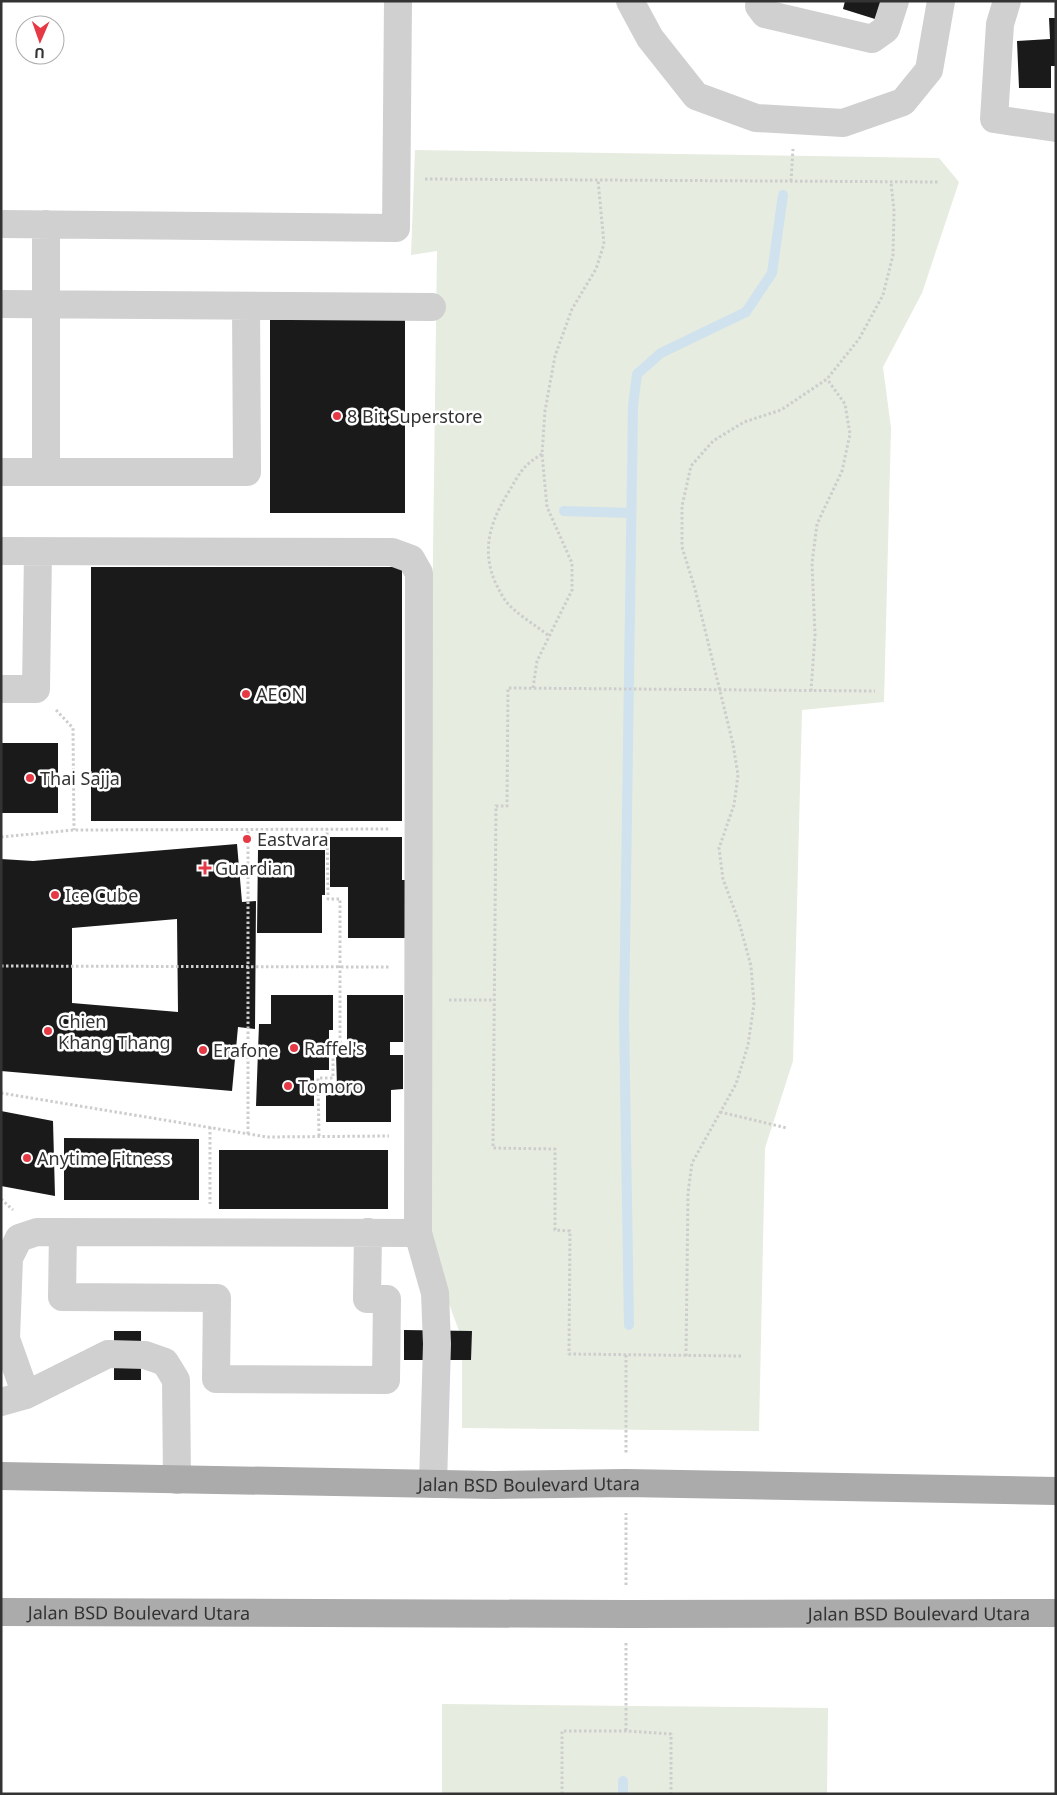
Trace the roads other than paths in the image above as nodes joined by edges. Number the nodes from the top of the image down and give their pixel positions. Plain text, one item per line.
1 (398, 1) edge
2 (630, 1) edge
3 (760, 1) edge
4 (896, 1) edge
5 (941, 1) edge
6 (1007, 1) edge
7 (1056, 128) edge
8 (1, 224) edge
9 (46, 224) junction
10 (1, 304) edge
11 (46, 304) junction
12 (246, 306) junction
13 (432, 307) dead end
14 (1, 472) edge
15 (46, 472) junction
16 (1, 551) edge
17 (38, 552) junction
18 (1, 689) edge
19 (63, 1232) junction
20 (368, 1232) junction
21 (418, 1233) junction
22 (4, 1339) edge
23 (14, 1399) edge
24 (1, 1476) edge
25 (177, 1480) junction
26 (434, 1484) junction
27 (1056, 1491) edge
28 (1, 1612) edge
29 (1056, 1613) edge

1 - 9 street
2 - 5 street
3 - 4 street
6 - 7 street
8 - 9 street
9 - 11 street
10 - 11 street
11 - 12 street
11 - 15 street
12 - 13 street
12 - 15 street
14 - 15 street
16 - 17 street
17 - 18 street
17 - 21 street
19 - 20 street
19 - 20 street
19 - 22 street
20 - 21 street
21 - 26 street
22 - 23 street
23 - 25 street
24 - 25 main road, Jalan BSD Boulevard Utara
25 - 26 main road, Jalan BSD Boulevard Utara
26 - 27 main road, Jalan BSD Boulevard Utara
28 - 29 main road, Jalan BSD Boulevard Utara

